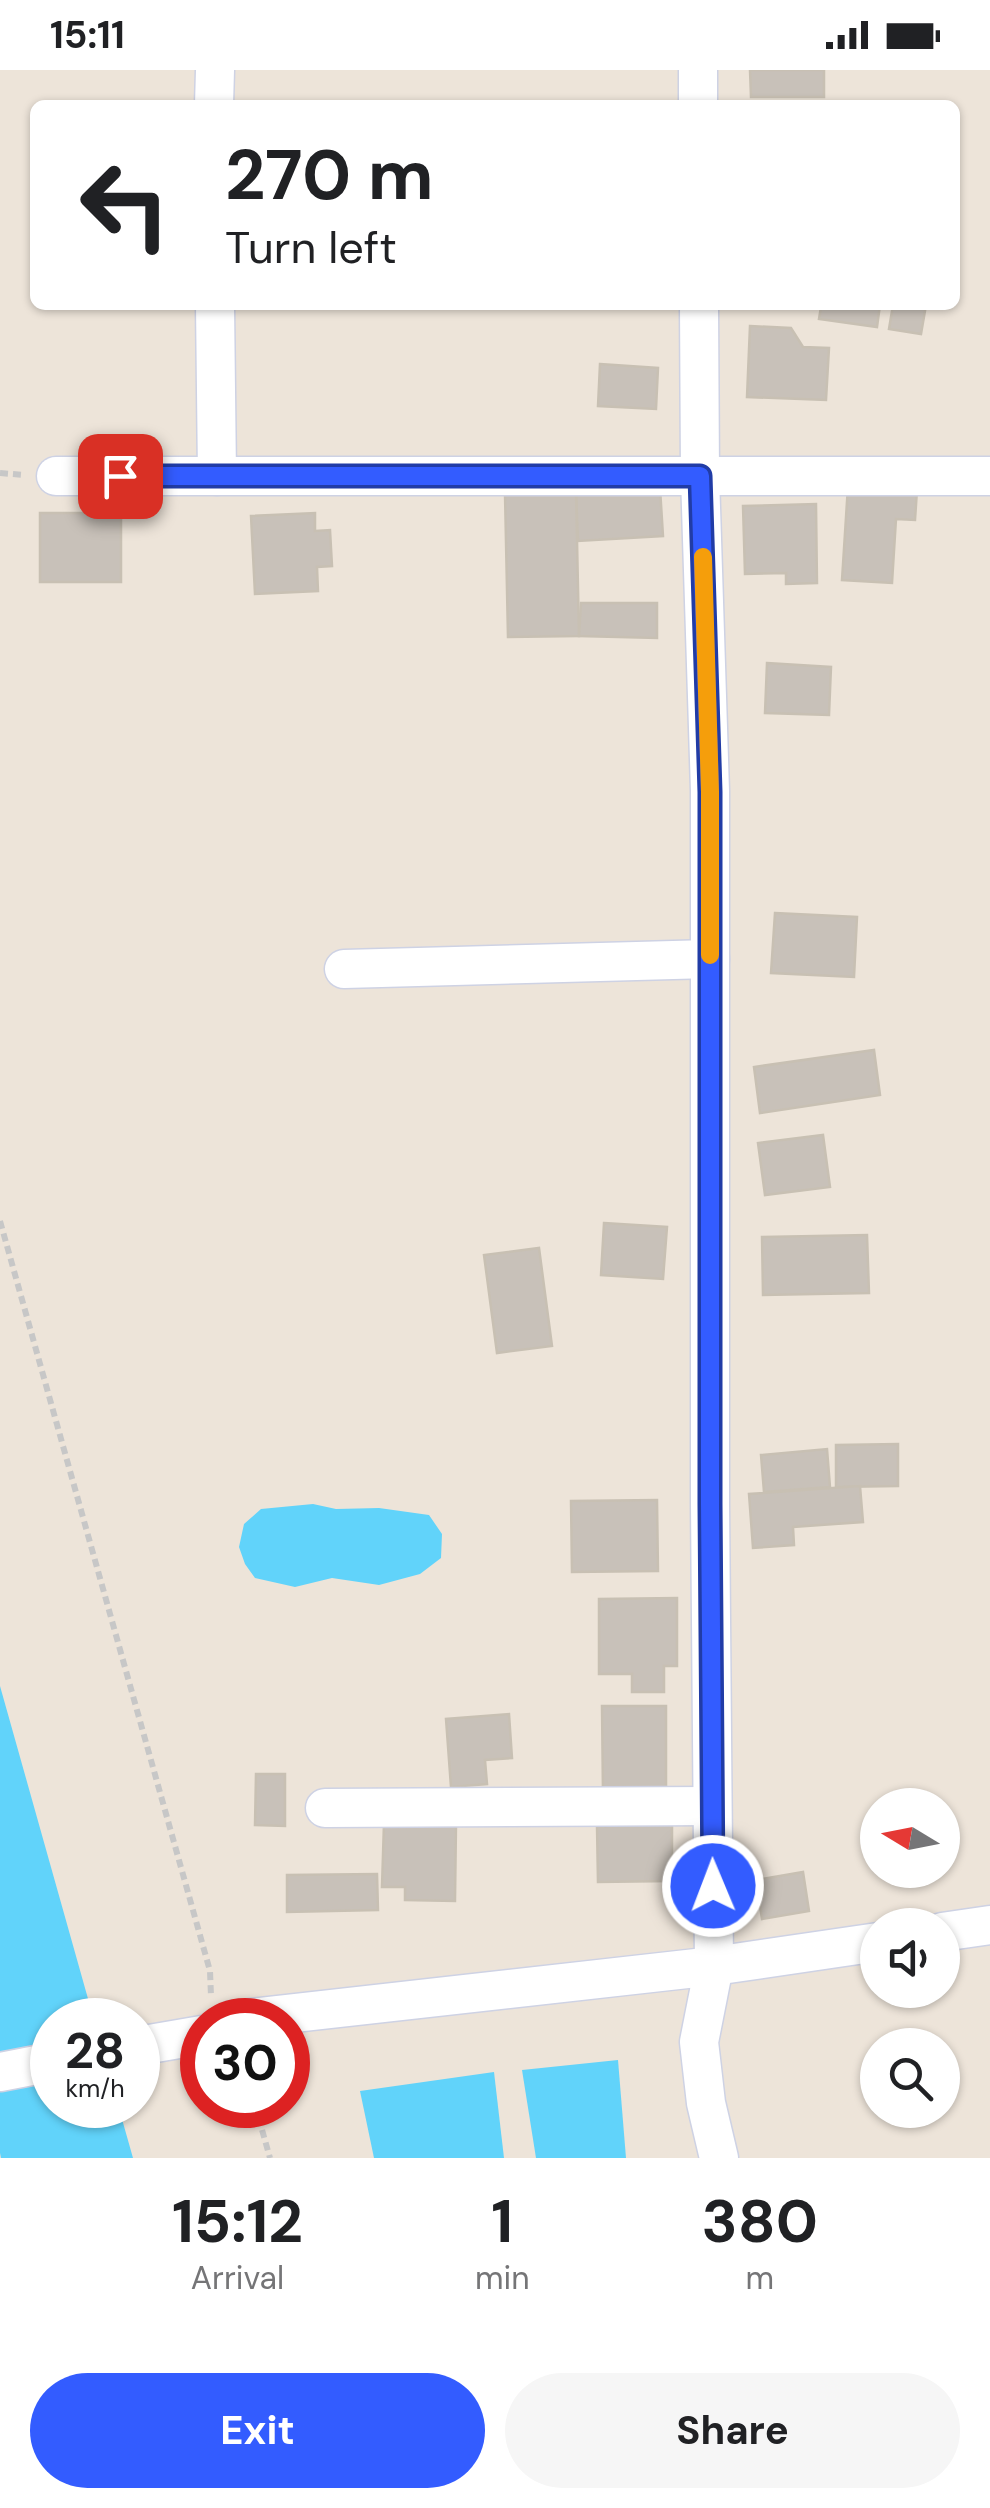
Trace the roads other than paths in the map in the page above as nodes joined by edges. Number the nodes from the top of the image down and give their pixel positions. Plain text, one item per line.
1 (215, 70) edge
2 (698, 70) edge
3 (214, 100) edge
4 (698, 100) edge
5 (215, 310) edge
6 (699, 310) edge
7 (56, 476) dead end
8 (217, 476) junction
9 (700, 476) junction
10 (990, 476) edge
11 (710, 959) junction
12 (344, 970) dead end
13 (712, 1806) junction
14 (325, 1808) dead end
15 (990, 1925) edge
16 (960, 1929) edge
17 (860, 1945) edge
18 (714, 1966) junction
19 (310, 2010) edge
20 (30, 2066) edge
21 (0, 2072) edge
22 (719, 2158) edge

1 - 3 street
2 - 4 street
5 - 8 street
6 - 9 street
7 - 8 street
8 - 9 street
9 - 10 street
9 - 11 street
11 - 12 street
11 - 13 street
13 - 14 street
13 - 18 street
15 - 16 street
17 - 18 street
18 - 19 street
18 - 22 street
20 - 21 street

